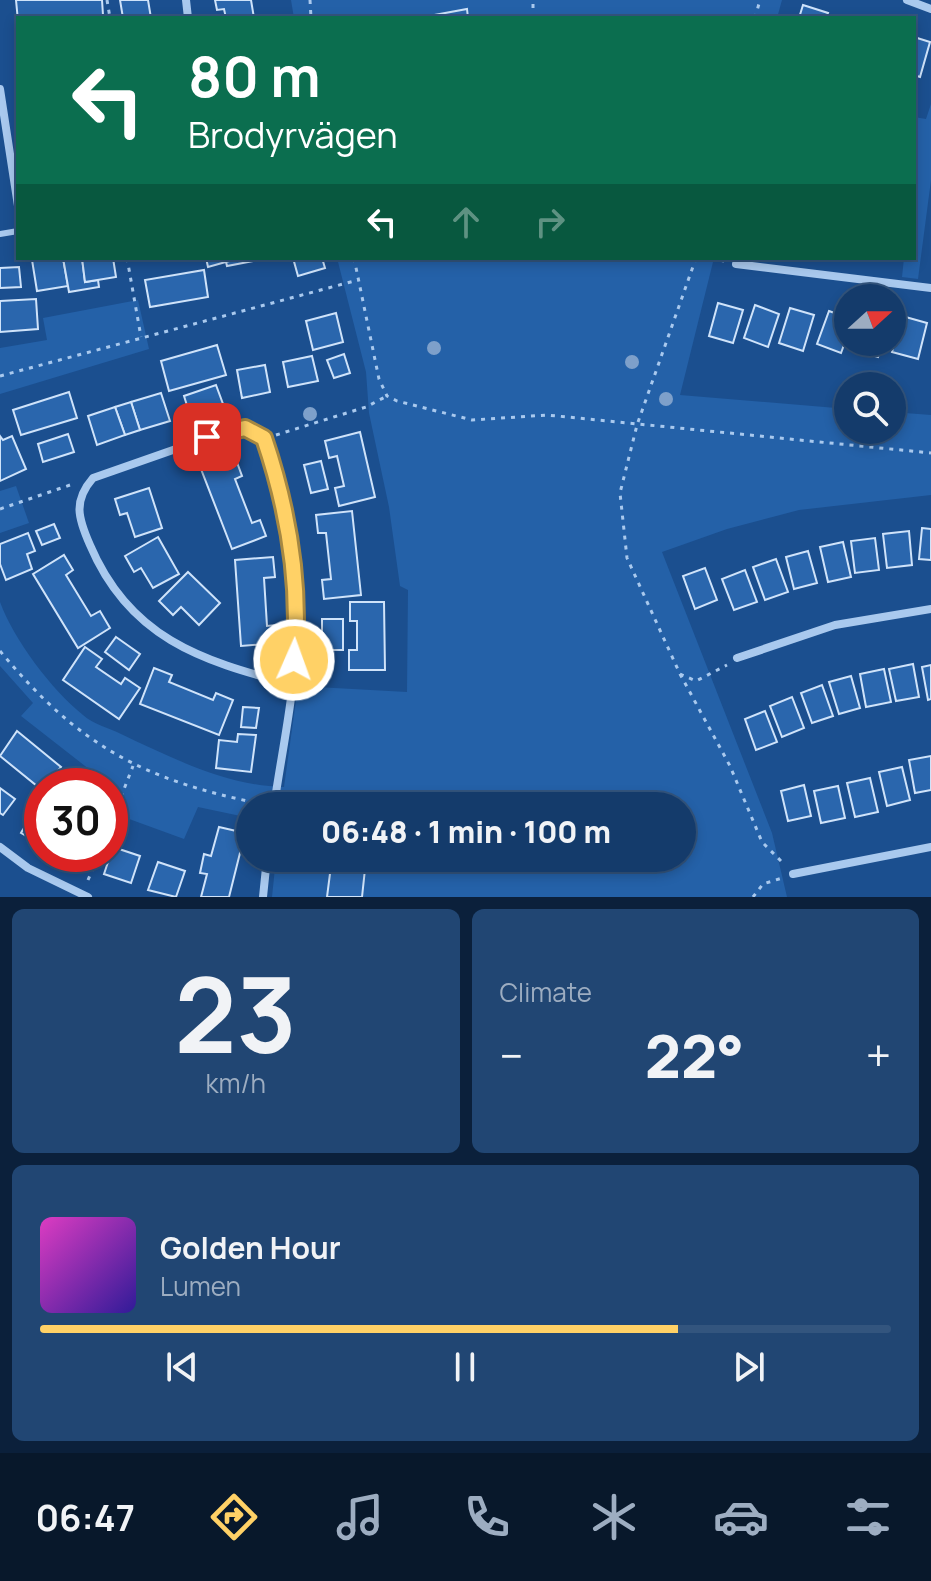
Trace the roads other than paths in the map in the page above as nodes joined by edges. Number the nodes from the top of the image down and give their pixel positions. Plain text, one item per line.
1 (907, 0) edge
2 (931, 9) edge
3 (0, 89) edge
4 (16, 193) edge
5 (736, 264) dead end
6 (931, 288) edge
7 (931, 609) edge
8 (737, 658) road end
9 (291, 684) junction
10 (274, 792) edge
11 (0, 847) edge
12 (931, 847) edge
13 (266, 872) edge
14 (793, 874) road end
15 (85, 896) edge
16 (263, 897) edge

1 - 2 street
3 - 4 street
5 - 6 street
7 - 8 street
9 - 9 street
9 - 10 street
11 - 15 street
12 - 14 street
13 - 16 street

